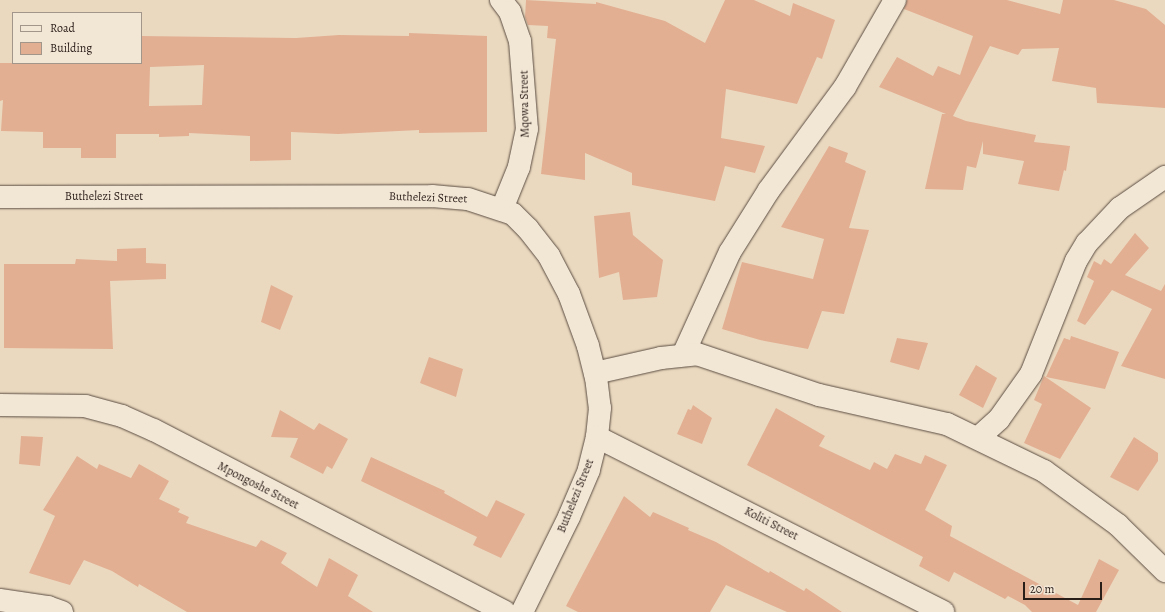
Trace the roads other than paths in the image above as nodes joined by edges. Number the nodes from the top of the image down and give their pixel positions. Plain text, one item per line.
1 (895, 0) edge
2 (507, 4) edge
3 (1165, 177) edge
4 (0, 197) edge
5 (502, 209) junction
6 (683, 355) junction
7 (595, 373) junction
8 (0, 405) edge
9 (597, 437) junction
10 (978, 438) junction
11 (1165, 571) edge
12 (0, 600) edge
13 (62, 612) edge
14 (505, 612) edge
15 (522, 612) edge
16 (943, 612) edge

1 - 6 street
2 - 5 street, Mqowa Street
3 - 10 street
4 - 5 street, Buthelezi Street
5 - 7 street, Buthelezi Street
6 - 7 street
6 - 10 street
7 - 9 street, Buthelezi Street
8 - 14 street, Mpongoshe Street
9 - 15 street, Buthelezi Street
9 - 16 street, Koliti Street
10 - 11 street
12 - 13 street

